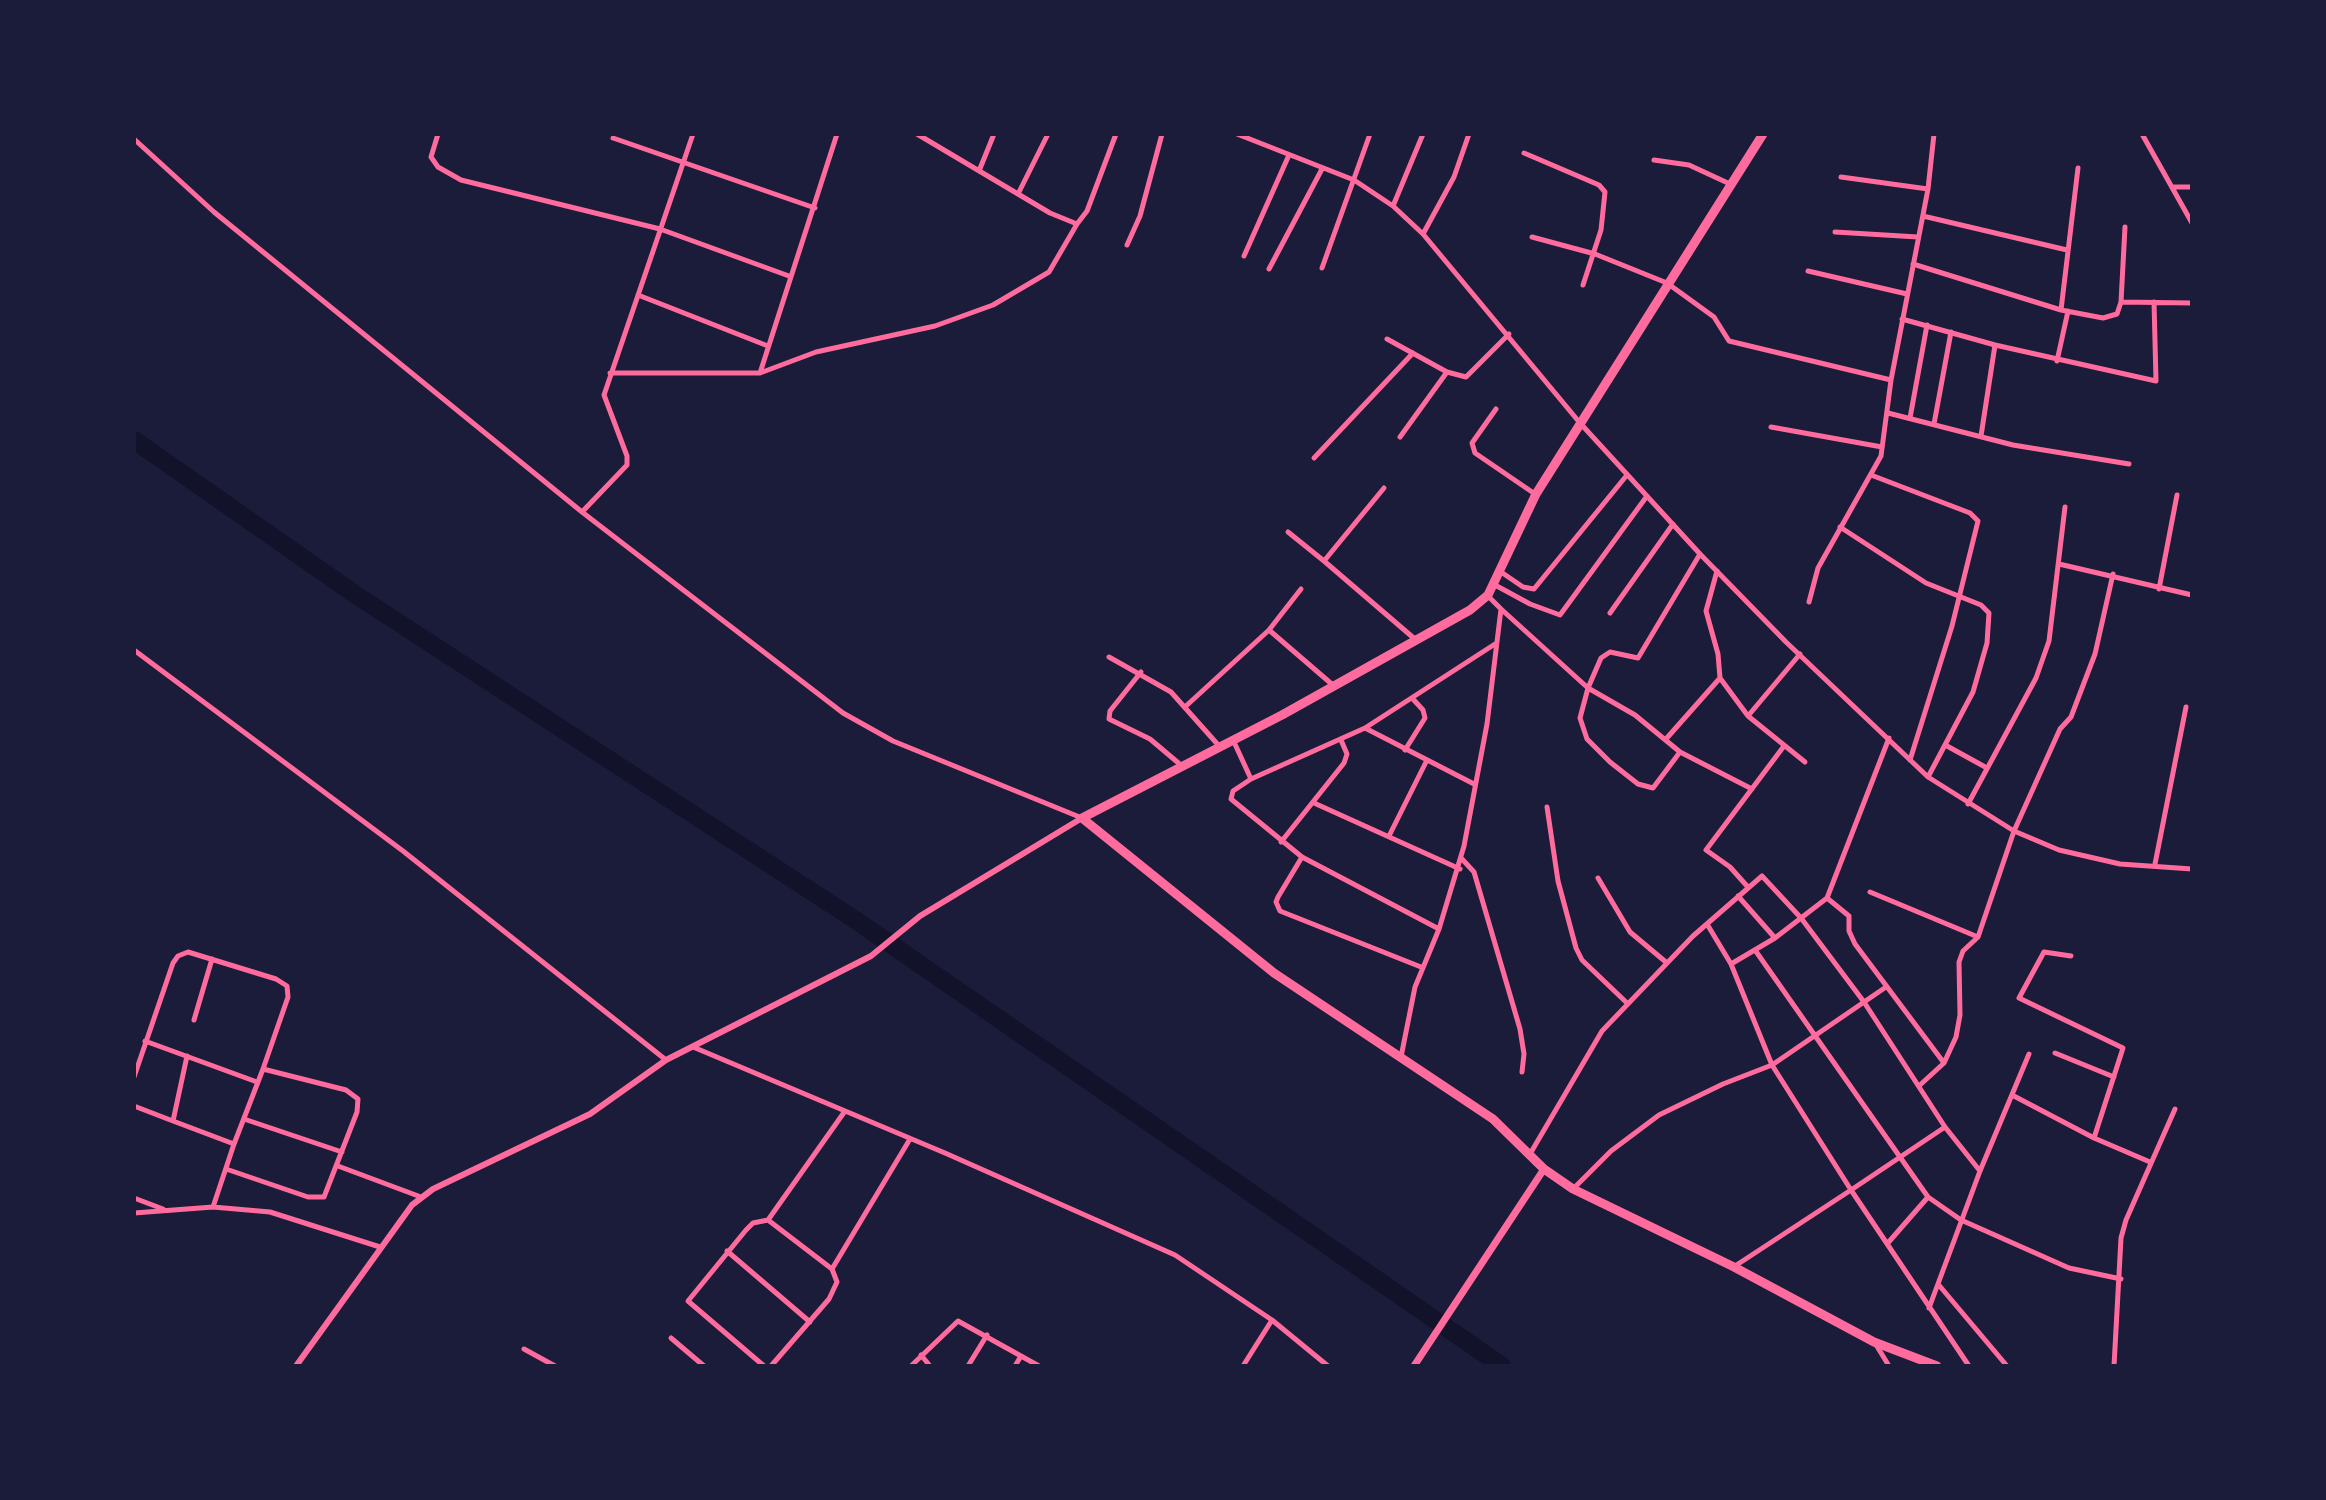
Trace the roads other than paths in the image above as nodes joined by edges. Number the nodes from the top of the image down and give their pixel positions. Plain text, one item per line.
1 (438, 134) edge
2 (693, 134) edge
3 (837, 134) edge
4 (917, 134) edge
5 (994, 134) edge
6 (1048, 134) edge
7 (1116, 134) edge
8 (1162, 134) edge
9 (1237, 134) edge
10 (1370, 134) edge
11 (1423, 134) edge
12 (1469, 134) edge
13 (1763, 134) edge
14 (1934, 134) edge
15 (2142, 134) edge
16 (1251, 136) edge
17 (613, 138) dead end
18 (134, 139) edge
19 (1524, 153) dead end
20 (1289, 155) junction
21 (1654, 160) dead end
22 (685, 164) junction
23 (2078, 168) dead end
24 (1322, 169) junction
25 (979, 171) junction
26 (1841, 177) dead end
27 (1354, 180) junction
28 (1731, 185) junction
29 (2174, 187) junction
30 (2192, 187) edge
31 (1928, 189) junction
32 (1018, 194) junction
33 (1393, 206) junction
34 (815, 208) junction
35 (1923, 216) junction
36 (2192, 223) edge
37 (1077, 224) junction
38 (2125, 227) dead end
39 (660, 229) junction
40 (1835, 232) dead end
41 (1423, 234) junction
42 (1532, 237) dead end
43 (1918, 237) junction
44 (1127, 245) dead end
45 (2067, 250) junction
46 (1595, 254) junction
47 (1244, 256) dead end
48 (1913, 264) junction
49 (1322, 268) dead end
50 (1269, 269) dead end
51 (1808, 271) dead end
52 (789, 276) junction
53 (1667, 283) junction
54 (1583, 285) dead end
55 (1907, 294) junction
56 (638, 295) junction
57 (2121, 302) junction
58 (2154, 302) junction
59 (2192, 303) edge
60 (2065, 311) junction
61 (1902, 319) junction
62 (1927, 325) junction
63 (1951, 332) junction
64 (1509, 334) junction
65 (1387, 339) dead end
66 (1995, 345) junction
67 (768, 346) junction
68 (1413, 353) junction
69 (2057, 361) junction
70 (1447, 372) junction
71 (610, 373) junction
72 (760, 373) junction
73 (1891, 380) junction
74 (1496, 409) dead end
75 (1888, 413) junction
76 (1910, 418) junction
77 (1580, 423) junction
78 (1934, 424) junction
79 (1771, 427) dead end
80 (1981, 436) junction
81 (1400, 437) dead end
82 (1882, 447) junction
83 (1314, 458) dead end
84 (2129, 464) dead end
85 (1627, 475) junction
86 (1871, 475) junction
87 (1384, 488) dead end
88 (1536, 494) junction
89 (2177, 495) dead end
90 (1647, 496) junction
91 (2065, 507) dead end
92 (582, 512) junction
93 (1673, 524) junction
94 (1840, 527) junction
95 (1288, 532) dead end
96 (1700, 554) junction
97 (1324, 561) junction
98 (2059, 564) junction
99 (1717, 571) junction
100 (1501, 572) junction
101 (2113, 574) junction
102 (1495, 585) junction
103 (1301, 589) dead end
104 (2159, 589) junction
105 (1488, 595) junction
106 (2192, 595) edge
107 (1959, 597) junction
108 (1809, 602) dead end
109 (1501, 609) junction
110 (1610, 613) dead end
111 (1269, 630) junction
112 (1417, 640) junction
113 (1495, 644) junction
114 (134, 650) edge
115 (1800, 654) junction
116 (1109, 657) dead end
117 (1141, 672) junction
118 (1720, 678) junction
119 (1334, 686) junction
120 (1588, 688) junction
121 (1412, 698) junction
122 (1186, 706) junction
123 (2186, 707) dead end
124 (1748, 716) junction
125 (1365, 728) junction
126 (1889, 738) junction
127 (1666, 739) junction
128 (1341, 740) junction
129 (1234, 742) junction
130 (1784, 746) junction
131 (1947, 746) junction
132 (1221, 747) junction
133 (1405, 750) junction
134 (1680, 752) junction
135 (1910, 760) junction
136 (1426, 762) junction
137 (1805, 762) dead end
138 (1182, 766) junction
139 (1987, 768) junction
140 (1928, 777) junction
141 (1251, 779) junction
142 (1474, 784) junction
143 (1752, 789) junction
144 (1314, 803) junction
145 (1968, 804) junction
146 (1547, 807) dead end
147 (1082, 818) junction
148 (2014, 831) junction
149 (1389, 836) junction
150 (1281, 842) junction
151 (1302, 857) junction
152 (1462, 859) junction
153 (2155, 864) junction
154 (1460, 869) junction
155 (2192, 869) edge
156 (1598, 878) dead end
157 (1747, 886) junction
158 (1870, 892) dead end
159 (1738, 896) junction
160 (1827, 898) junction
161 (1801, 918) junction
162 (1707, 924) junction
163 (1439, 929) junction
164 (1978, 937) junction
165 (1775, 938) junction
166 (1755, 950) junction
167 (2071, 956) dead end
168 (212, 959) junction
169 (1667, 963) junction
170 (1731, 964) junction
171 (1421, 967) junction
172 (1886, 987) junction
173 (1864, 1002) junction
174 (1627, 1003) junction
175 (194, 1020) dead end
176 (1815, 1038) junction
177 (145, 1041) junction
178 (691, 1046) junction
179 (2055, 1053) dead end
180 (2029, 1054) dead end
181 (187, 1056) junction
182 (1401, 1057) junction
183 (666, 1060) junction
184 (1944, 1063) junction
185 (1772, 1065) junction
186 (263, 1069) junction
187 (1522, 1072) dead end
188 (134, 1077) edge
189 (2114, 1077) junction
190 (257, 1082) junction
191 (1920, 1085) junction
192 (2012, 1095) junction
193 (134, 1106) edge
194 (2175, 1109) dead end
195 (845, 1111) junction
196 (244, 1119) junction
197 (173, 1121) junction
198 (1945, 1127) junction
199 (2094, 1138) junction
200 (910, 1139) junction
201 (234, 1144) junction
202 (342, 1152) junction
203 (1530, 1154) junction
204 (1900, 1159) junction
205 (2150, 1162) junction
206 (338, 1166) junction
207 (226, 1169) junction
208 (1544, 1169) junction
209 (1980, 1171) junction
210 (1573, 1189) junction
211 (1851, 1190) junction
212 (421, 1197) junction
213 (1928, 1197) junction
214 (134, 1198) edge
215 (213, 1207) junction
216 (166, 1211) junction
217 (134, 1213) edge
218 (768, 1220) junction
219 (1961, 1220) junction
220 (1887, 1244) junction
221 (380, 1247) junction
222 (727, 1251) junction
223 (1734, 1267) junction
224 (832, 1269) junction
225 (2121, 1279) junction
226 (1938, 1284) junction
227 (1929, 1309) junction
228 (1272, 1320) junction
229 (810, 1322) junction
230 (987, 1335) junction
231 (671, 1338) dead end
232 (1874, 1342) junction
233 (524, 1349) dead end
234 (921, 1355) junction
235 (1021, 1356) junction
236 (296, 1366) edge
237 (555, 1366) edge
238 (704, 1366) edge
239 (764, 1366) edge
240 (771, 1366) edge
241 (911, 1366) edge
242 (930, 1366) edge
243 (968, 1366) edge
244 (1015, 1366) edge
245 (1039, 1366) edge
246 (1243, 1366) edge
247 (1328, 1366) edge
248 (1414, 1366) edge
249 (1889, 1366) edge
250 (1937, 1366) edge
251 (1969, 1366) edge
252 (2007, 1366) edge
253 (2114, 1366) edge

1 - 39 street
2 - 22 street
3 - 34 street
4 - 25 street
5 - 25 street
6 - 32 street
7 - 37 street
8 - 44 street
9 - 16 street
10 - 27 street
11 - 33 street
12 - 41 street
13 - 28 highway
14 - 31 street
15 - 29 street
16 - 20 street
17 - 22 street
18 - 92 street
19 - 46 street
20 - 24 street
20 - 47 street
21 - 28 street
22 - 34 street
22 - 39 street
23 - 45 street
24 - 27 street
24 - 50 street
25 - 32 street
26 - 31 street
27 - 33 street
27 - 49 street
28 - 53 highway
29 - 30 street
29 - 36 street
31 - 35 street
32 - 37 street
33 - 41 street
34 - 52 street
35 - 43 street
35 - 45 street
37 - 72 street
38 - 57 street
39 - 52 street
39 - 56 street
40 - 43 street
41 - 64 street
42 - 46 street
43 - 48 street
45 - 60 street
46 - 53 street
46 - 54 street
48 - 55 street
48 - 60 street
51 - 55 street
52 - 67 street
53 - 73 street
53 - 77 highway
55 - 61 street
56 - 67 street
56 - 71 street
57 - 58 street
57 - 60 street
58 - 59 street
58 - 69 street
60 - 69 street
61 - 62 street
61 - 73 street
62 - 63 street
62 - 76 street
63 - 66 street
63 - 78 street
64 - 70 street
64 - 77 street
65 - 68 street
66 - 69 street
66 - 80 street
67 - 72 street
68 - 70 street
68 - 83 street
70 - 81 street
71 - 72 street
71 - 92 street
73 - 75 street
74 - 88 street
75 - 76 street
75 - 82 street
76 - 78 street
77 - 85 street
77 - 88 highway
78 - 80 street
79 - 82 street
80 - 84 street
82 - 86 street
85 - 90 street
85 - 100 street
86 - 94 street
86 - 107 street
87 - 97 street
88 - 100 highway
89 - 104 street
90 - 93 street
90 - 102 street
91 - 98 street
92 - 147 street
93 - 96 street
93 - 110 street
94 - 107 street
94 - 108 street
95 - 97 street
96 - 99 street
96 - 120 street
97 - 112 street
98 - 101 street
98 - 139 street
99 - 115 street
99 - 118 street
100 - 102 highway
101 - 104 street
101 - 148 street
102 - 105 highway
103 - 111 street
104 - 106 street
105 - 109 street
105 - 112 highway
107 - 131 street
107 - 135 street
109 - 113 street
109 - 120 street
111 - 119 street
111 - 122 street
112 - 119 highway
113 - 121 street
113 - 142 street
114 - 183 street
115 - 124 street
115 - 126 street
116 - 117 street
117 - 122 street
117 - 138 street
118 - 124 street
118 - 127 street
119 - 129 highway
120 - 127 street
120 - 134 street
121 - 125 street
121 - 133 street
122 - 132 street
123 - 153 street
124 - 130 street
125 - 128 street
125 - 133 street
126 - 135 street
126 - 160 street
127 - 134 street
128 - 141 street
128 - 144 street
129 - 132 highway
129 - 141 street
130 - 137 street
130 - 143 street
131 - 139 street
131 - 140 street
132 - 138 highway
133 - 136 street
134 - 143 street
135 - 140 street
136 - 142 street
136 - 149 street
138 - 147 highway
139 - 145 street
140 - 145 street
141 - 150 street
142 - 152 street
143 - 157 street
144 - 149 street
144 - 150 street
145 - 148 street
146 - 174 street
147 - 178 street
147 - 182 highway
148 - 153 street
148 - 164 street
149 - 154 street
150 - 151 street
151 - 163 street
151 - 171 street
152 - 154 street
152 - 187 street
153 - 155 street
154 - 163 street
156 - 169 street
157 - 159 street
157 - 161 street
158 - 164 street
159 - 162 street
159 - 165 street
160 - 161 street
160 - 172 street
161 - 165 street
161 - 173 street
162 - 169 street
162 - 170 street
163 - 171 street
164 - 184 street
165 - 166 street
166 - 170 street
166 - 176 street
167 - 189 street
168 - 175 street
168 - 177 street
168 - 186 street
169 - 174 street
170 - 185 street
171 - 182 street
172 - 173 street
172 - 184 street
173 - 176 street
173 - 191 street
174 - 203 street
176 - 185 street
176 - 204 street
177 - 181 street
177 - 188 street
178 - 183 street
178 - 195 street
179 - 189 street
180 - 192 street
181 - 190 street
181 - 197 street
182 - 203 highway
183 - 212 street
184 - 191 street
185 - 210 street
185 - 211 street
186 - 190 street
186 - 202 street
189 - 199 street
190 - 196 street
191 - 198 street
192 - 199 street
192 - 209 street
193 - 197 street
194 - 205 street
195 - 200 street
195 - 218 street
196 - 201 street
196 - 202 street
197 - 201 street
198 - 204 street
198 - 209 street
199 - 205 street
200 - 224 street
200 - 228 street
201 - 207 street
202 - 206 street
203 - 208 highway
204 - 211 street
204 - 213 street
205 - 225 street
206 - 207 street
206 - 212 street
207 - 215 street
208 - 210 highway
208 - 248 main road
209 - 219 street
210 - 223 highway
211 - 220 street
211 - 223 street
212 - 221 street
213 - 219 street
213 - 220 street
214 - 216 street
215 - 216 street
215 - 221 street
216 - 217 street
218 - 222 street
218 - 224 street
219 - 225 street
219 - 226 street
220 - 227 street
221 - 236 street
222 - 229 street
222 - 239 street
223 - 232 highway
224 - 229 street
225 - 253 street
226 - 227 street
226 - 252 street
227 - 251 street
228 - 246 street
228 - 247 street
229 - 240 street
230 - 234 street
230 - 235 street
230 - 243 street
231 - 238 street
232 - 249 street
232 - 250 highway
233 - 237 street
234 - 241 street
234 - 242 street
235 - 244 street
235 - 245 street

